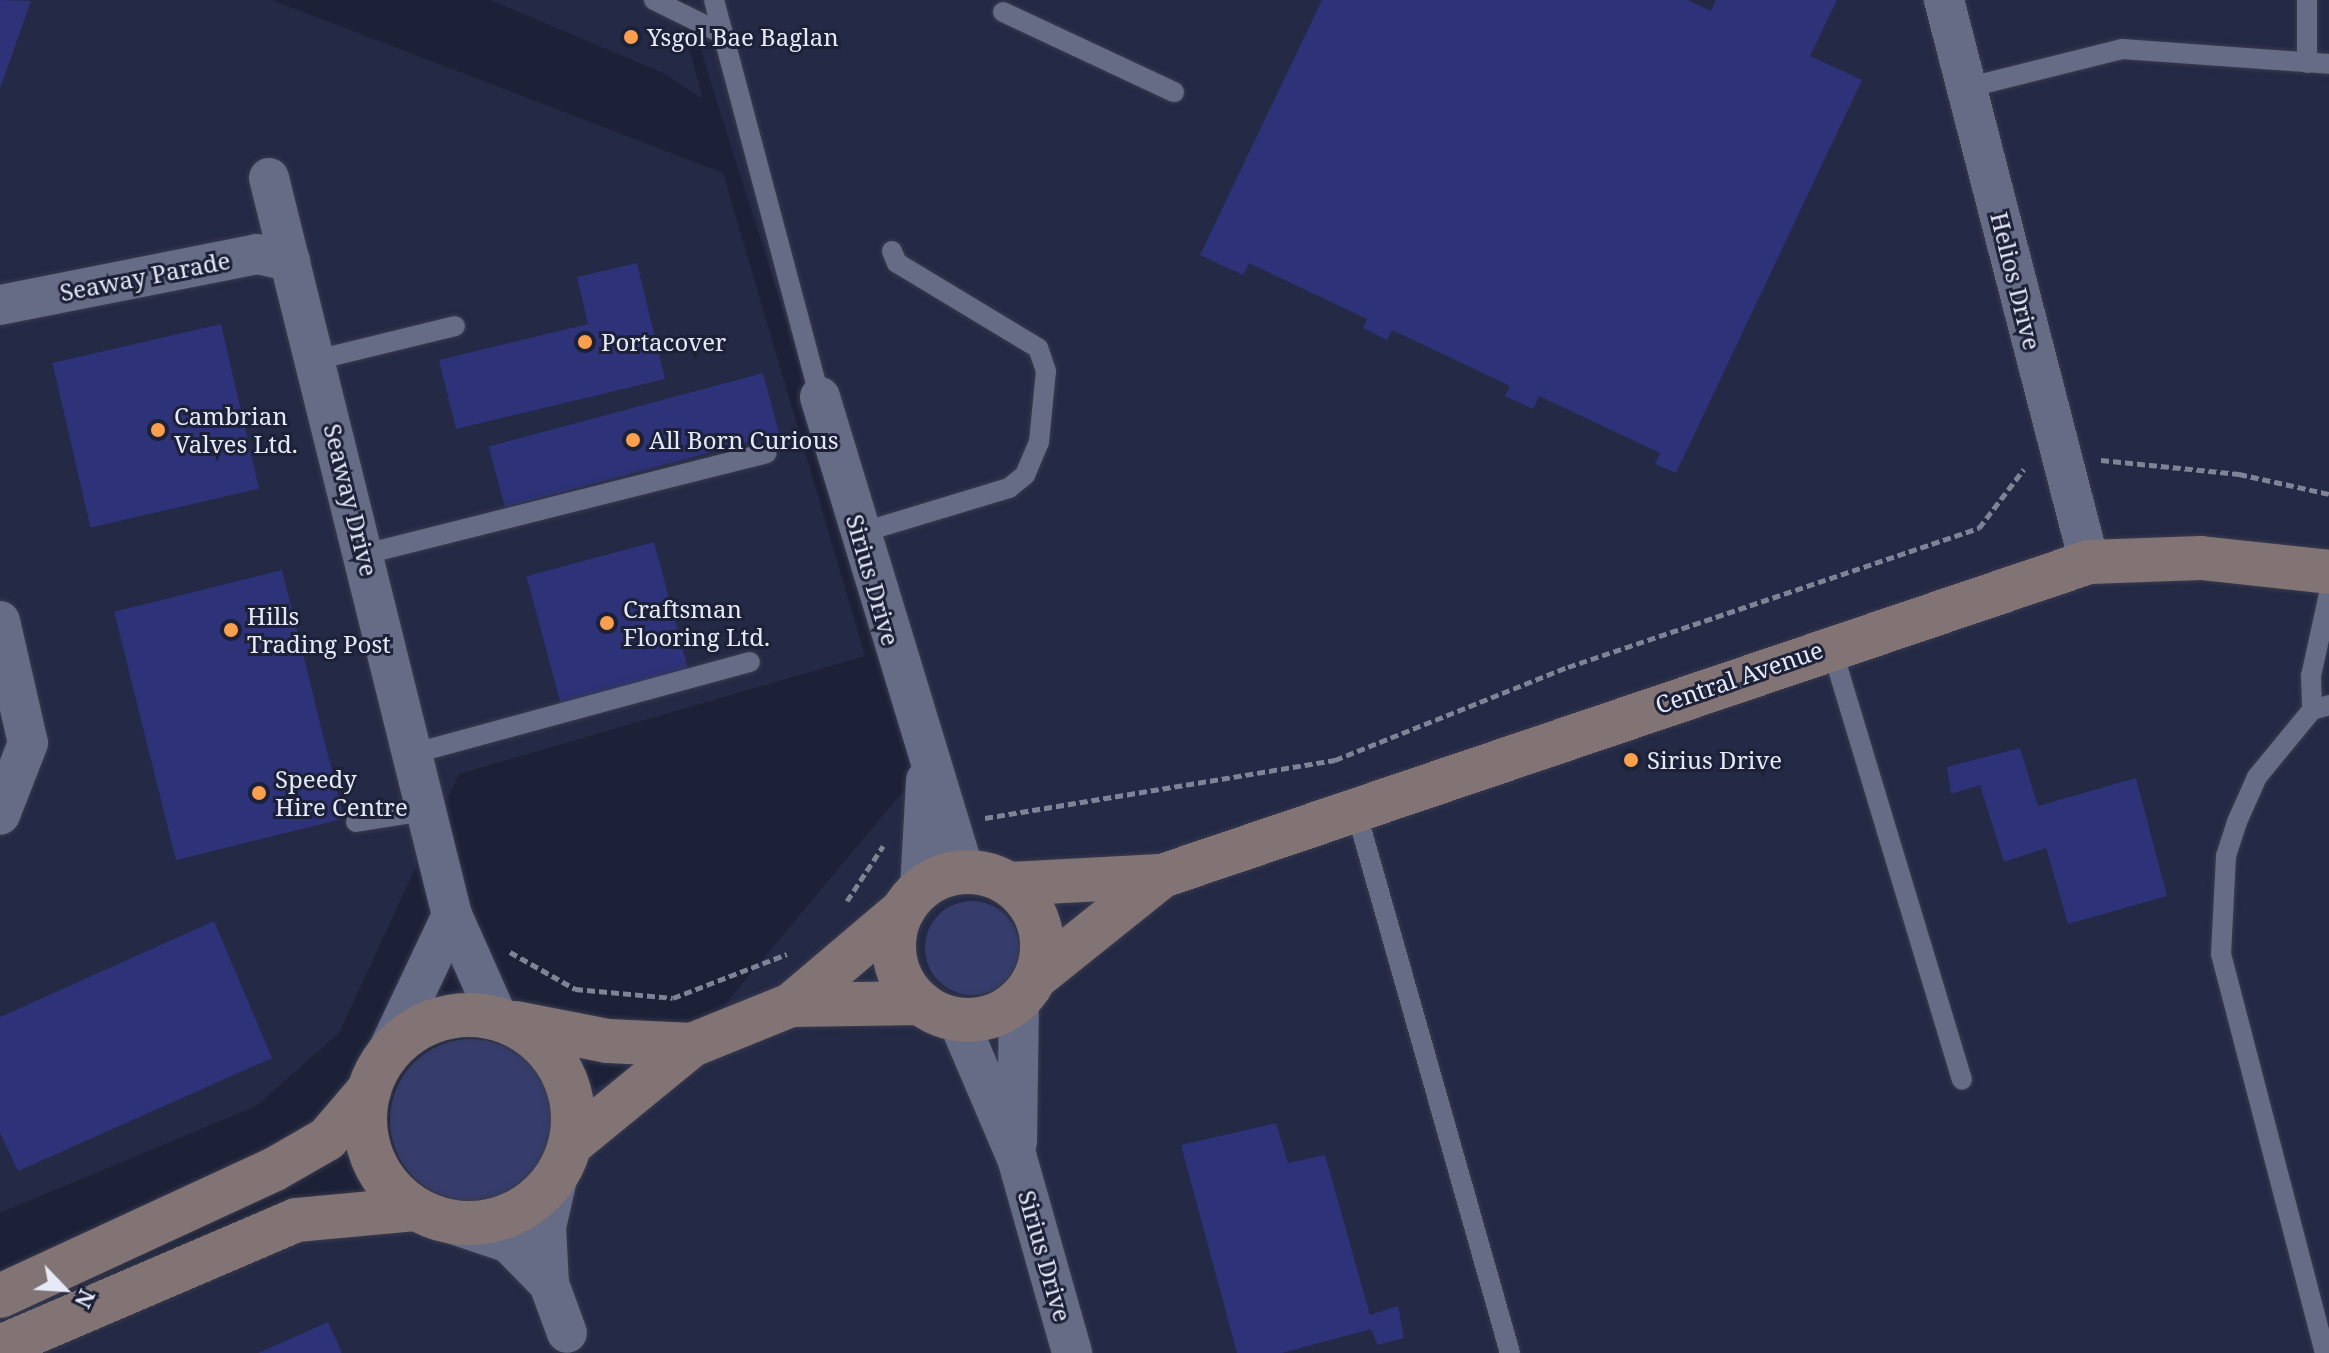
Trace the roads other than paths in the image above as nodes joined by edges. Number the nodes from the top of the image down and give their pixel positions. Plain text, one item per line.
1 (654, 0) edge
2 (714, 0) edge
3 (1944, 0) edge
4 (2307, 0) edge
5 (1003, 12) dead end
6 (723, 34) junction
7 (2307, 63) junction
8 (2329, 64) edge
9 (1966, 88) junction
10 (1174, 92) dead end
11 (269, 178) dead end
12 (892, 251) dead end
13 (290, 261) junction
14 (0, 305) edge
15 (455, 326) dead end
16 (316, 360) junction
17 (820, 397) joint
18 (766, 453) dead end
19 (860, 533) junction
20 (365, 554) junction
21 (2089, 562) junction
22 (2329, 572) edge
23 (2329, 594) edge
24 (0, 621) edge
25 (1831, 646) junction
26 (750, 662) dead end
27 (2320, 707) edge
28 (415, 753) junction
29 (1355, 807) junction
30 (430, 810) junction
31 (0, 815) edge
32 (356, 822) dead end
33 (938, 829) junction
34 (964, 872) junction
35 (1162, 876) junction
36 (1009, 884) junction
37 (912, 899) junction
38 (452, 915) junction
39 (1027, 989) junction
40 (791, 1005) junction
41 (940, 1012) junction
42 (503, 1020) junction
43 (692, 1045) junction
44 (376, 1075) junction
45 (1962, 1080) dead end
46 (1017, 1158) junction
47 (565, 1159) junction
48 (432, 1216) junction
49 (549, 1284) junction
50 (0, 1296) edge
51 (570, 1343) edge
52 (0, 1347) edge
53 (1072, 1353) edge
54 (1510, 1353) edge
55 (2325, 1353) edge

1 - 6 lane
2 - 6 lane
3 - 9 street, Helios Drive
4 - 7 lane
5 - 10 lane
6 - 17 lane
7 - 8 lane
7 - 9 lane
9 - 21 street, Helios Drive
11 - 13 street, Seaway Drive
12 - 19 lane
13 - 14 street, Seaway Parade
13 - 16 street, Seaway Drive
15 - 16 lane
16 - 20 street, Seaway Drive
17 - 19 street, Sirius Drive
18 - 20 lane
19 - 33 street, Sirius Drive
20 - 28 street, Seaway Drive
21 - 22 street, Central Avenue
21 - 25 street, Central Avenue
23 - 27 lane
24 - 31 street
25 - 29 street, Central Avenue
25 - 45 lane
26 - 28 lane
27 - 55 lane
28 - 30 street, Seaway Drive
29 - 35 street, Central Avenue
29 - 54 lane
30 - 32 lane
30 - 38 street, Seaway Drive
33 - 34 street, Sirius Drive
33 - 37 street, Sirius Drive
34 - 36 street
34 - 37 street
35 - 36 street, Central Avenue
35 - 39 street, Central Avenue
36 - 39 street
37 - 40 street
37 - 41 street
38 - 42 street, Seaway Drive
38 - 44 street
39 - 41 street
39 - 46 street, Sirius Drive
40 - 41 street
40 - 43 street
41 - 46 street, Sirius Drive
42 - 43 street
42 - 44 street
42 - 47 street
43 - 47 street
44 - 48 street
44 - 50 street
46 - 53 street, Sirius Drive
47 - 48 street
47 - 49 street
48 - 49 street
48 - 52 street
49 - 51 street

